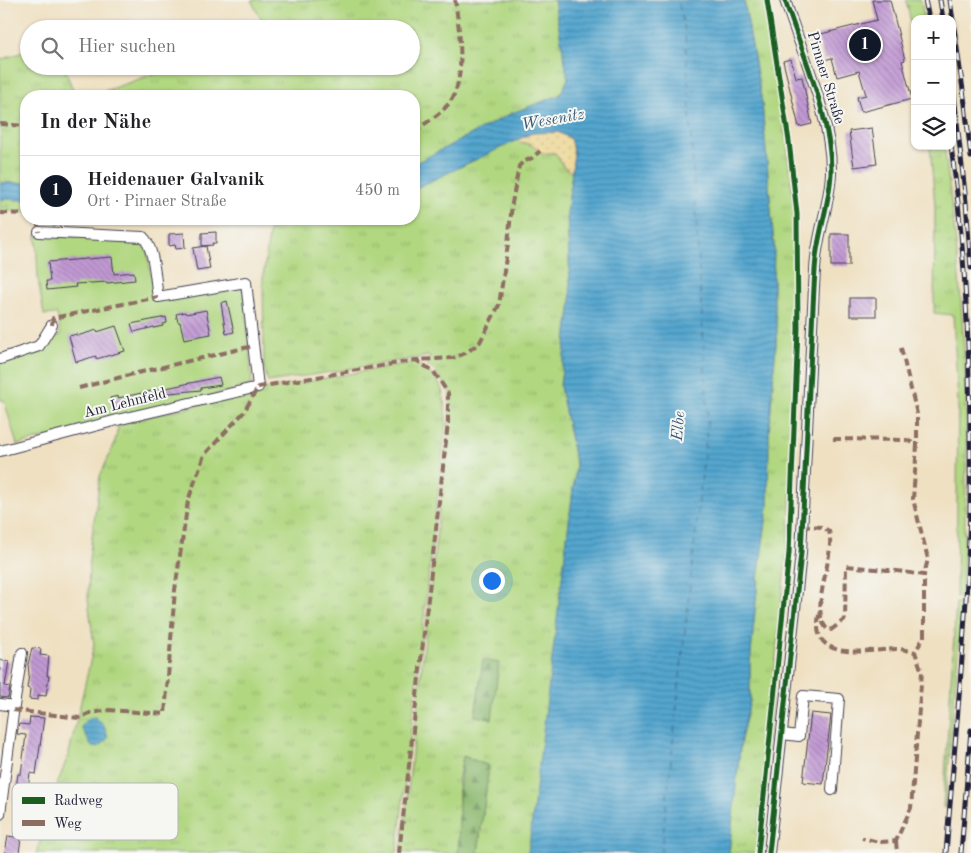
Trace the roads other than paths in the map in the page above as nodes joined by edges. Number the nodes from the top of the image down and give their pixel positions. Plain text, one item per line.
1 (785, 0) edge
2 (39, 232) dead end
3 (52, 325) dead end
4 (0, 359) edge
5 (0, 452) edge
6 (22, 653) dead end
7 (0, 704) edge
8 (14, 706) junction
9 (782, 734) junction
10 (832, 790) dead end
11 (0, 814) edge
12 (769, 853) edge

1 - 9 street, Pirnaer Straße
2 - 5 street, Am Lehnfeld
3 - 4 street
6 - 8 street
7 - 8 street
8 - 11 street
9 - 10 street
9 - 12 street, Pirnaer Straße

